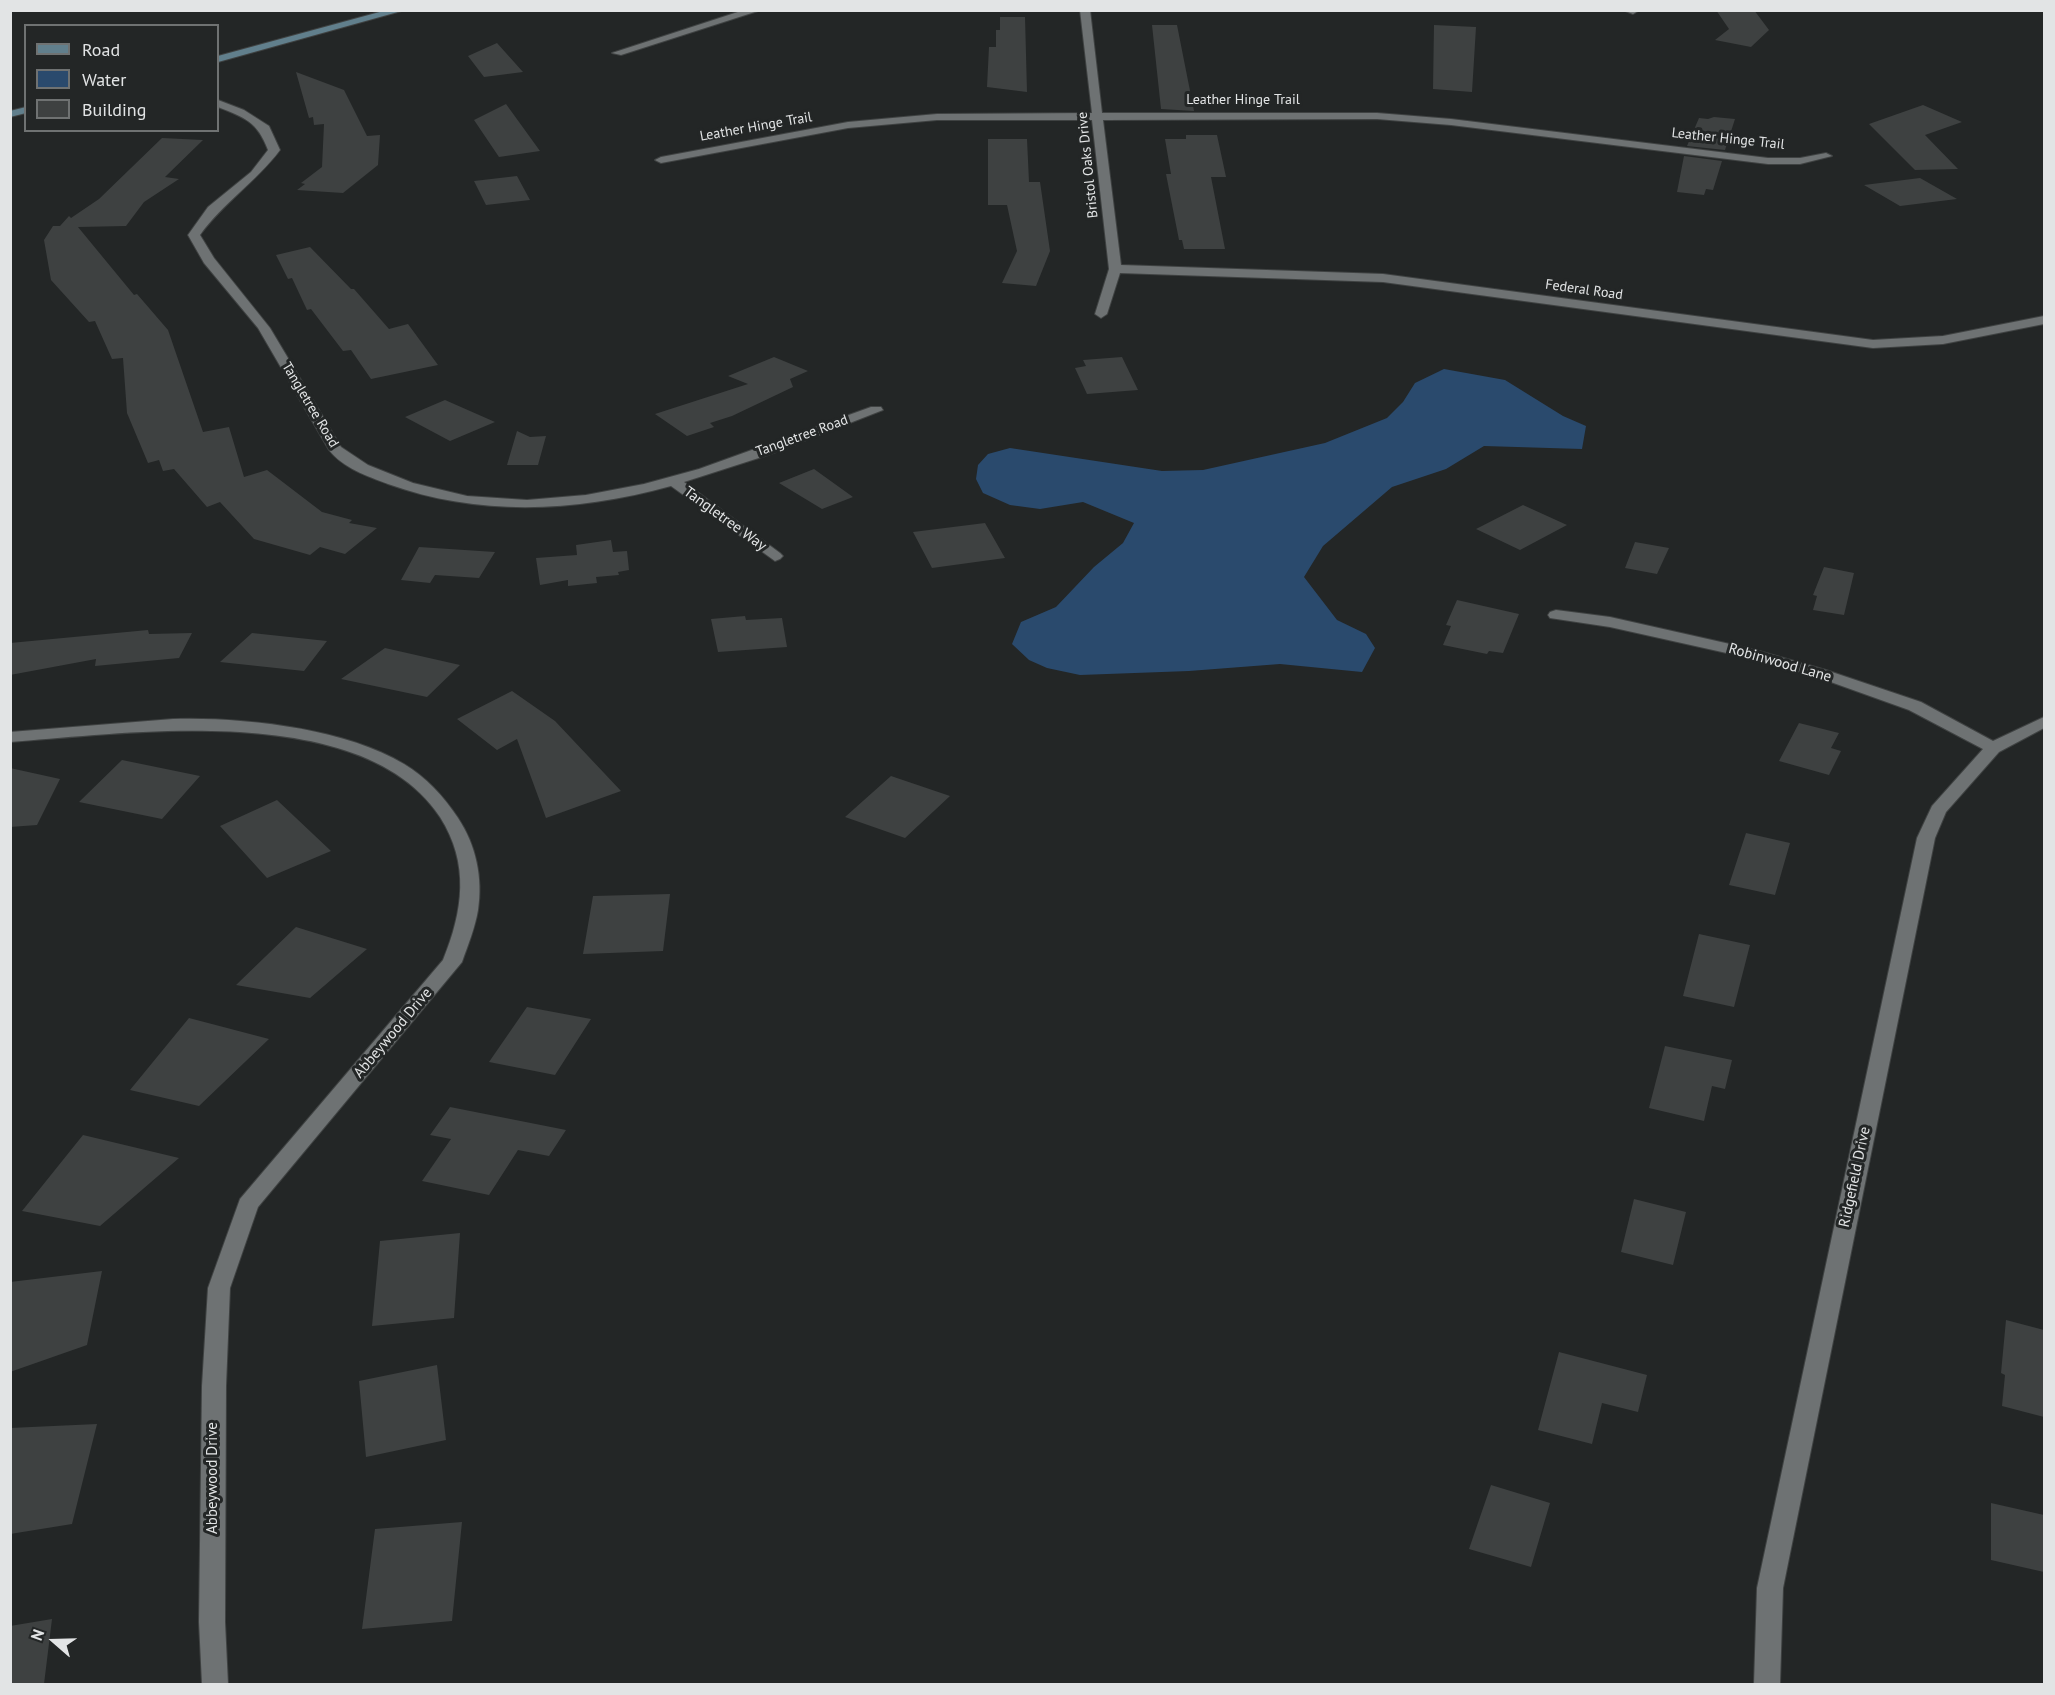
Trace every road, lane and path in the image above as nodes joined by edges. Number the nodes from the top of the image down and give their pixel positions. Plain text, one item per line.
1 (400, 10) edge
2 (756, 10) edge
3 (1085, 10) edge
4 (1628, 10) edge
5 (1633, 11) edge
6 (617, 53) dead end
7 (219, 59) edge
8 (219, 103) edge
9 (1098, 116) junction
10 (1826, 156) dead end
11 (661, 160) dead end
12 (1115, 269) junction
13 (1101, 314) dead end
14 (2044, 320) edge
15 (876, 410) dead end
16 (675, 482) junction
17 (775, 556) dead end
18 (1556, 615) dead end
19 (2044, 722) edge
20 (10, 736) edge
21 (1993, 748) junction
22 (215, 1684) edge
23 (1767, 1684) edge

1 - 7 main road
2 - 6 street
3 - 9 street, Bristol Oaks Drive
4 - 5 street
8 - 16 street, Tangletree Road
9 - 10 street, Leather Hinge Trail
9 - 11 street, Leather Hinge Trail
9 - 12 street, Bristol Oaks Drive
12 - 13 street, Bristol Oaks Drive
12 - 14 street, Federal Road
15 - 16 street, Tangletree Road
16 - 17 street, Tangletree Way
18 - 21 street, Robinwood Lane
19 - 21 street, Ridgefield Drive
20 - 22 street, Abbeywood Drive
21 - 23 street, Ridgefield Drive

